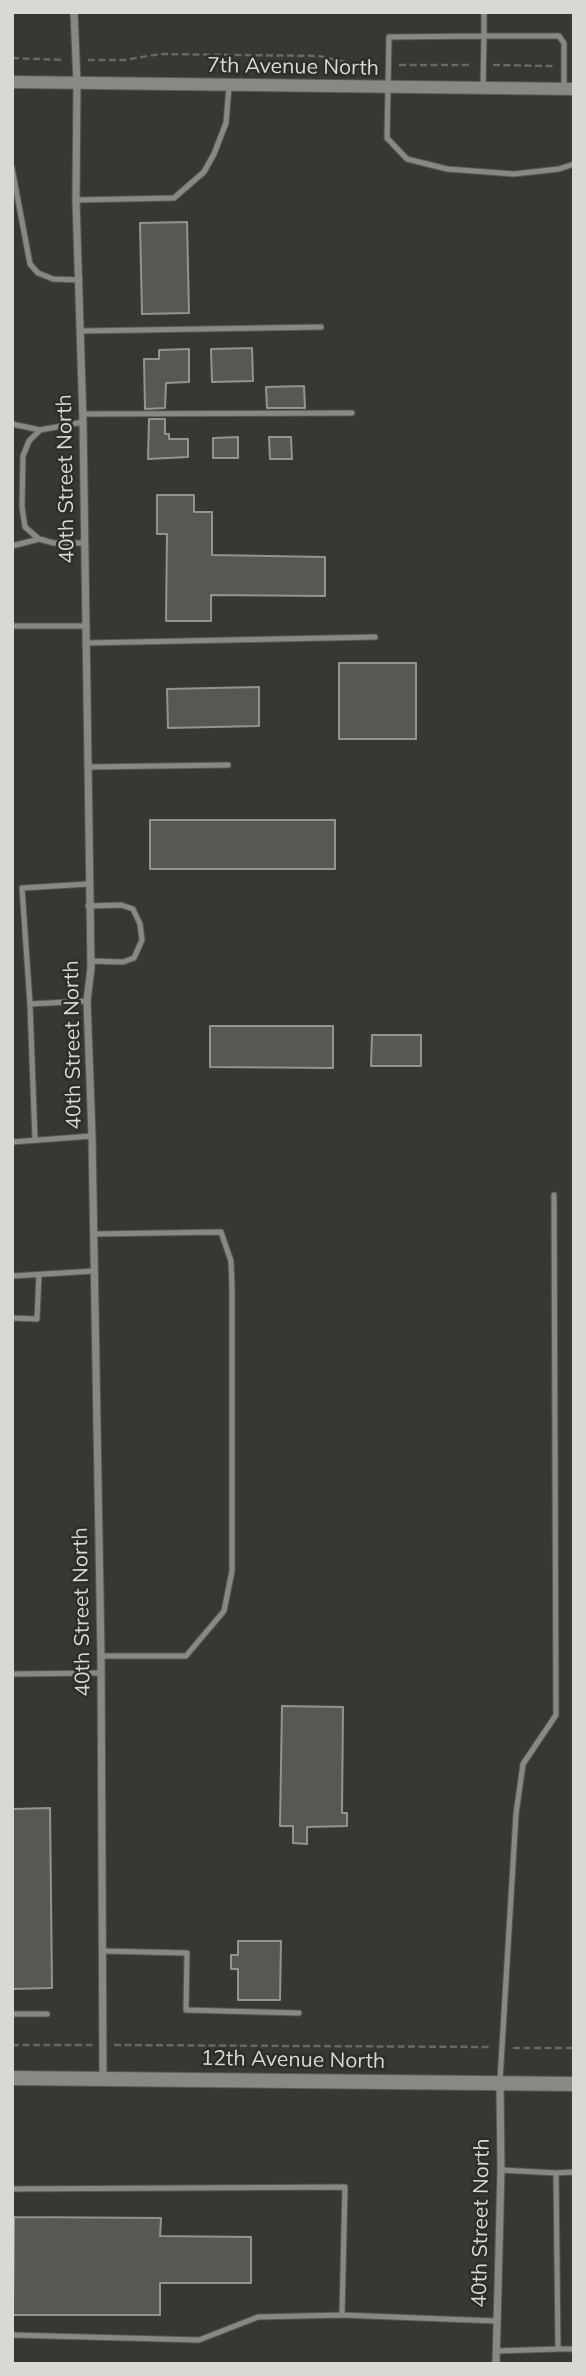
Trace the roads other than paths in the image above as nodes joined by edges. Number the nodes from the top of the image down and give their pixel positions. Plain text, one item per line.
1 (74, 12) edge
2 (484, 12) edge
3 (484, 36) junction
4 (12, 82) edge
5 (77, 83) junction
6 (229, 85) junction
7 (388, 87) junction
8 (483, 89) junction
9 (569, 89) edge
10 (574, 164) edge
11 (12, 168) edge
12 (76, 200) junction
13 (80, 280) junction
14 (321, 327) dead end
15 (80, 331) junction
16 (352, 413) dead end
17 (83, 418) junction
18 (12, 424) edge
19 (40, 430) junction
20 (39, 539) junction
21 (84, 543) junction
22 (12, 546) edge
23 (12, 626) edge
24 (85, 626) junction
25 (375, 637) dead end
26 (85, 643) junction
27 (228, 765) dead end
28 (86, 768) junction
29 (12, 884) edge
30 (88, 884) junction
31 (22, 888) junction
32 (88, 906) junction
33 (90, 961) junction
34 (87, 1001) junction
35 (30, 1004) junction
36 (92, 1136) junction
37 (35, 1140) junction
38 (12, 1142) edge
39 (554, 1195) dead end
40 (93, 1234) junction
41 (94, 1271) junction
42 (38, 1275) junction
43 (12, 1276) edge
44 (12, 1318) edge
45 (101, 1656) junction
46 (100, 1673) junction
47 (12, 1674) edge
48 (103, 1951) junction
49 (299, 2013) dead end
50 (12, 2014) edge
51 (47, 2014) dead end
52 (12, 2078) edge
53 (103, 2078) junction
54 (499, 2084) junction
55 (574, 2084) edge
56 (501, 2170) junction
57 (574, 2172) edge
58 (556, 2173) junction
59 (12, 2189) edge
60 (342, 2315) junction
61 (496, 2321) junction
62 (12, 2335) edge
63 (558, 2349) junction
64 (574, 2349) edge
65 (497, 2351) junction
66 (496, 2364) edge

1 - 5 street, 40th Street North
2 - 3 lane
3 - 7 lane
3 - 8 lane
3 - 9 lane
4 - 5 street, 7th Avenue North
5 - 6 street, 7th Avenue North
5 - 12 street, 40th Street North
6 - 7 street, 7th Avenue North
6 - 12 lane
7 - 8 street, 7th Avenue North
7 - 10 lane
8 - 9 street, 7th Avenue North
11 - 13 lane
12 - 13 street, 40th Street North
13 - 15 street, 40th Street North
14 - 15 lane
15 - 17 street, 40th Street North
16 - 17 lane
17 - 19 lane
17 - 21 street, 40th Street North
18 - 19 lane
19 - 20 lane
20 - 21 lane
20 - 22 lane
21 - 24 street, 40th Street North
23 - 24 lane
24 - 26 street, 40th Street North
25 - 26 lane
26 - 28 street, 40th Street North
27 - 28 lane
28 - 30 street, 40th Street North
29 - 31 lane
30 - 31 lane
30 - 32 street, 40th Street North
31 - 35 lane
32 - 33 street, 40th Street North
32 - 33 lane
33 - 34 street, 40th Street North
34 - 35 lane
34 - 36 street, 40th Street North
35 - 37 lane
36 - 37 lane
36 - 40 street, 40th Street North
37 - 38 lane
39 - 54 lane
40 - 41 street, 40th Street North
40 - 45 lane
41 - 42 lane
41 - 45 street, 40th Street North
42 - 43 lane
42 - 44 lane
45 - 46 street, 40th Street North
46 - 47 lane
46 - 48 street, 40th Street North
48 - 49 lane
48 - 53 street, 40th Street North
50 - 51 lane
52 - 53 main road, 12th Avenue North
53 - 54 main road, 12th Avenue North
54 - 55 main road, 12th Avenue North
54 - 56 street, 40th Street North
56 - 58 lane
56 - 61 street, 40th Street North
57 - 58 lane
58 - 63 lane
59 - 60 lane
60 - 61 lane
60 - 62 lane
61 - 65 street, 40th Street North
63 - 64 lane
63 - 65 lane
65 - 66 street, 40th Street North

